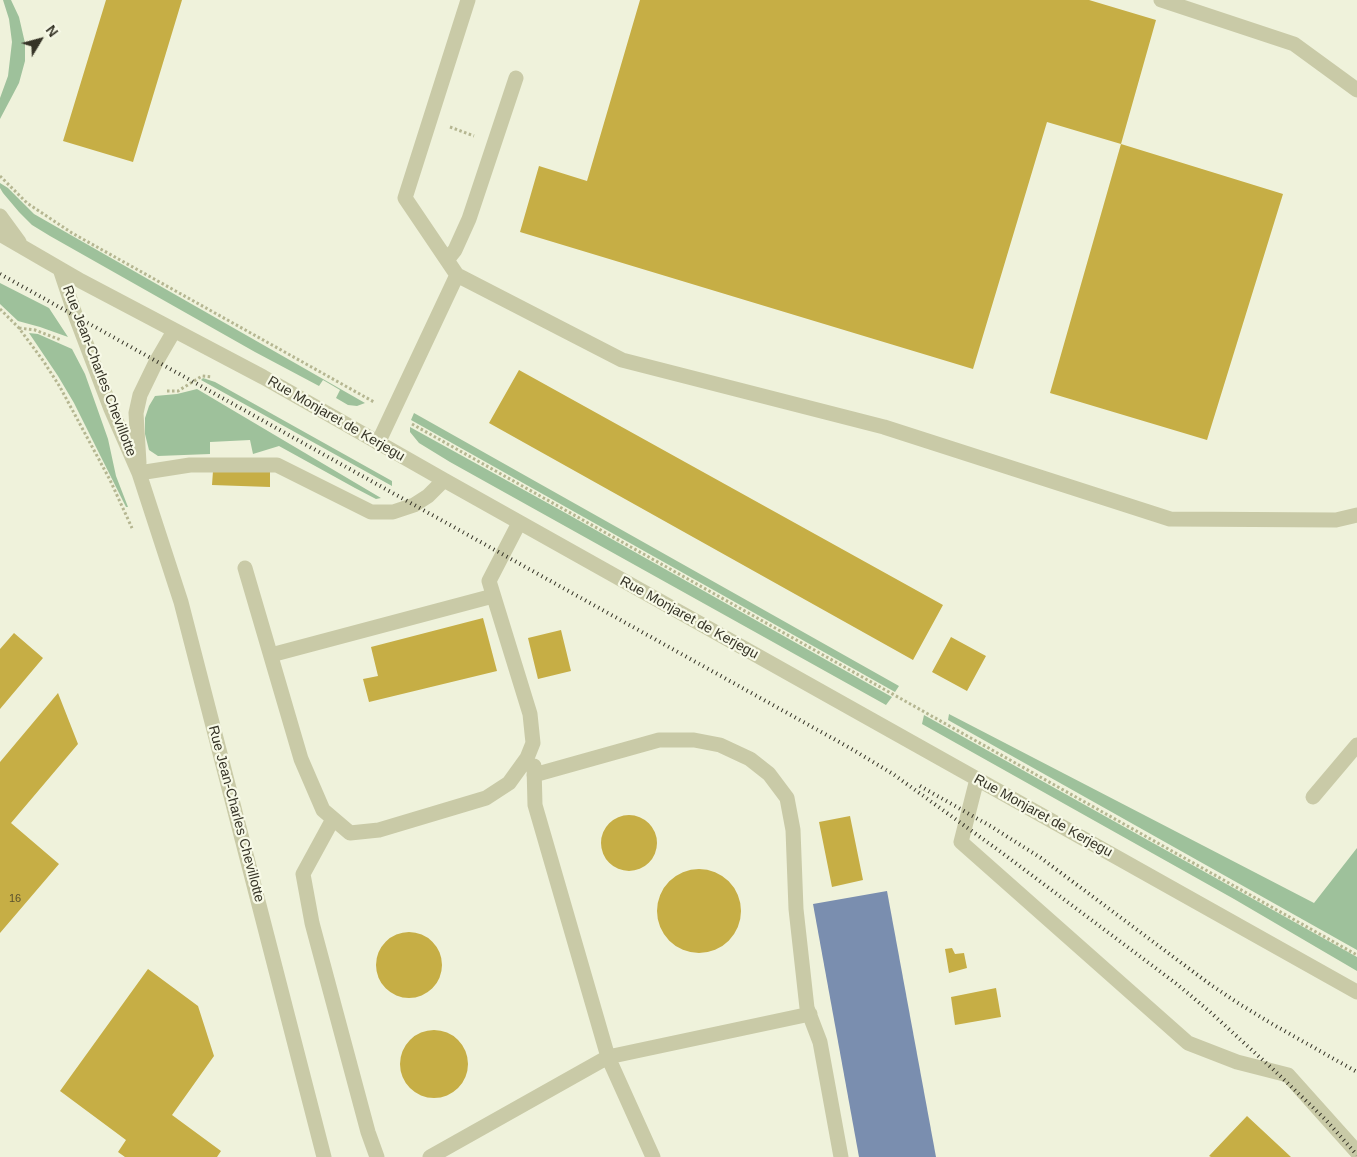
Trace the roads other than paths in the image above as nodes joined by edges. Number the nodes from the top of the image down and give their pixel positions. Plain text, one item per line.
1 (468, 0) edge
2 (1161, 0) edge
3 (516, 78) dead end
4 (1357, 90) edge
5 (0, 216) edge
6 (0, 234) edge
7 (21, 245) junction
8 (447, 260) junction
9 (60, 269) junction
10 (457, 275) junction
11 (174, 331) junction
12 (378, 443) junction
13 (139, 473) junction
14 (444, 480) junction
15 (1357, 515) edge
16 (519, 523) junction
17 (244, 568) dead end
18 (493, 596) junction
19 (271, 655) junction
20 (533, 742) junction
21 (1357, 745) edge
22 (534, 775) junction
23 (977, 779) junction
24 (1313, 797) dead end
25 (333, 819) junction
26 (1357, 992) edge
27 (810, 1014) junction
28 (608, 1057) junction
29 (1357, 1152) edge
30 (324, 1157) edge
31 (377, 1157) edge
32 (430, 1157) edge
33 (652, 1157) edge
34 (841, 1157) edge

1 - 8 street
2 - 4 street
3 - 8 street
5 - 7 street, Rue Monjaret de Kerjegu
6 - 7 street, Rue Monjaret de Kerjegu
7 - 9 street, Rue Monjaret de Kerjegu
8 - 10 street
9 - 11 street, Rue Monjaret de Kerjegu
9 - 13 street, Rue Jean-Charles Chevillotte
10 - 12 street
10 - 15 street
11 - 12 street, Rue Monjaret de Kerjegu
11 - 13 street, Rue Jean-Charles Chevillotte
12 - 14 street, Rue Monjaret de Kerjegu
13 - 14 street
13 - 30 street, Rue Jean-Charles Chevillotte
14 - 16 street, Rue Monjaret de Kerjegu
16 - 18 street
16 - 23 street, Rue Monjaret de Kerjegu
17 - 19 street
18 - 19 street
18 - 20 street
19 - 25 street
20 - 22 street
20 - 25 street
21 - 24 street
22 - 27 street
22 - 28 street
23 - 26 street, Rue Monjaret de Kerjegu
23 - 29 street
25 - 31 street
27 - 28 street
27 - 34 street
28 - 32 street
28 - 33 street

